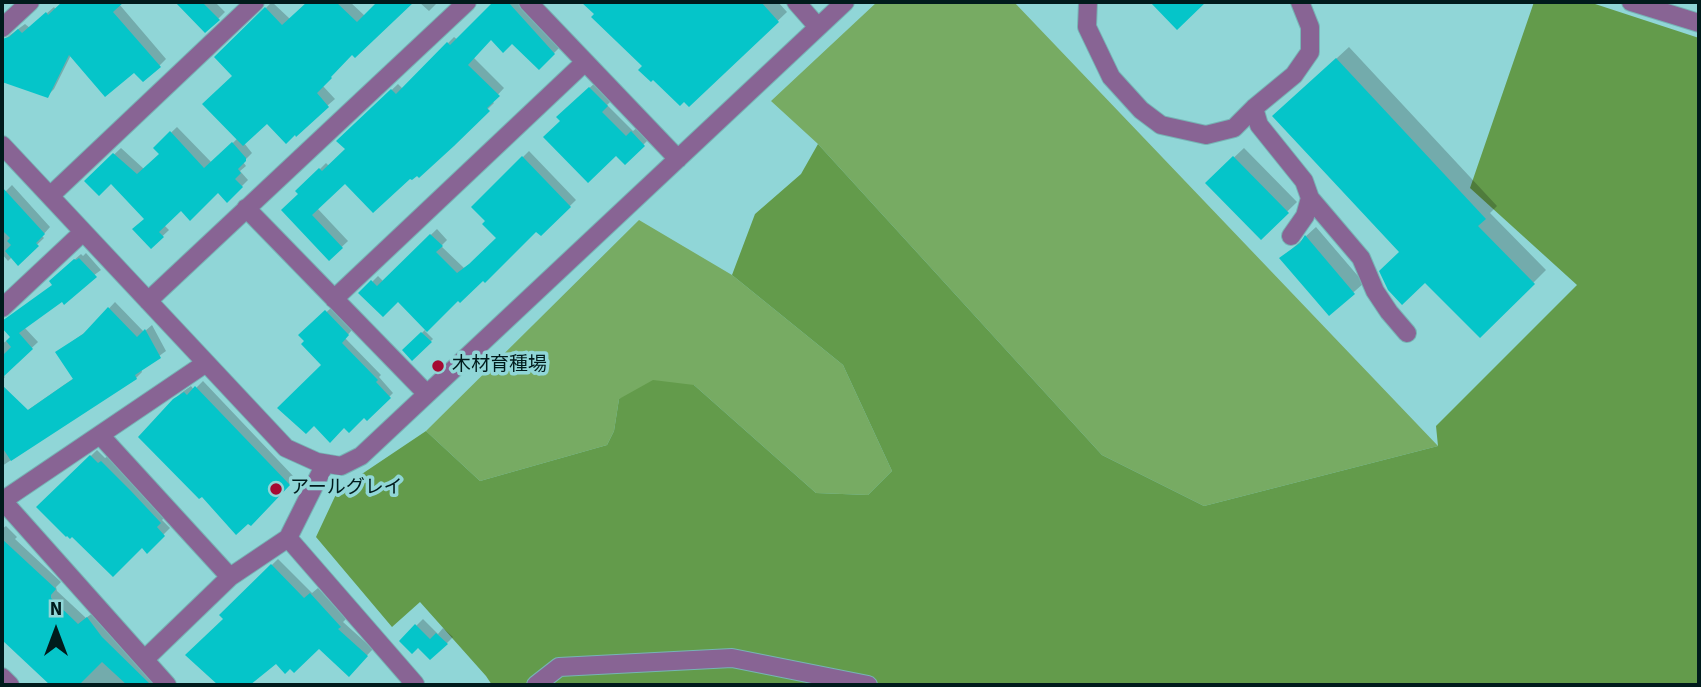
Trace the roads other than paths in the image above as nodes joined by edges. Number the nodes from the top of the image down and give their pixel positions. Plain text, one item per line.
1 (30, 2) edge
2 (255, 2) edge
3 (467, 2) edge
4 (528, 2) edge
5 (796, 2) edge
6 (845, 2) edge
7 (1088, 2) edge
8 (1300, 2) edge
9 (1631, 2) edge
10 (1699, 23) edge
11 (818, 27) junction
12 (2, 28) edge
13 (585, 62) junction
14 (1254, 108) junction
15 (2, 145) edge
16 (678, 159) junction
17 (50, 196) junction
18 (1310, 198) junction
19 (246, 208) junction
20 (83, 232) junction
21 (1291, 236) dead end
22 (334, 299) junction
23 (148, 301) junction
24 (2, 308) edge
25 (1407, 333) dead end
26 (206, 363) junction
27 (427, 394) junction
28 (100, 435) junction
29 (325, 464) junction
30 (2, 501) edge
31 (288, 538) junction
32 (230, 577) junction
33 (145, 659) junction
34 (2, 677) edge
35 (10, 685) edge
36 (167, 685) edge
37 (410, 685) edge
38 (536, 685) edge
39 (868, 685) edge

1 - 12 street
2 - 17 street
3 - 19 street
4 - 13 street
5 - 11 street
6 - 11 street
7 - 14 street
8 - 14 street
9 - 10 street
11 - 16 street
13 - 16 street
13 - 22 street
14 - 18 street
15 - 17 street
16 - 27 street
17 - 20 street
18 - 21 street
18 - 25 street
19 - 22 street
19 - 23 street
20 - 23 street
20 - 24 street
22 - 27 street
23 - 26 street
26 - 28 street
26 - 29 street
27 - 29 street
28 - 30 street
28 - 32 street
29 - 31 street
30 - 33 street
31 - 32 street
31 - 37 street
32 - 33 street
33 - 36 street
34 - 35 street
38 - 39 street

